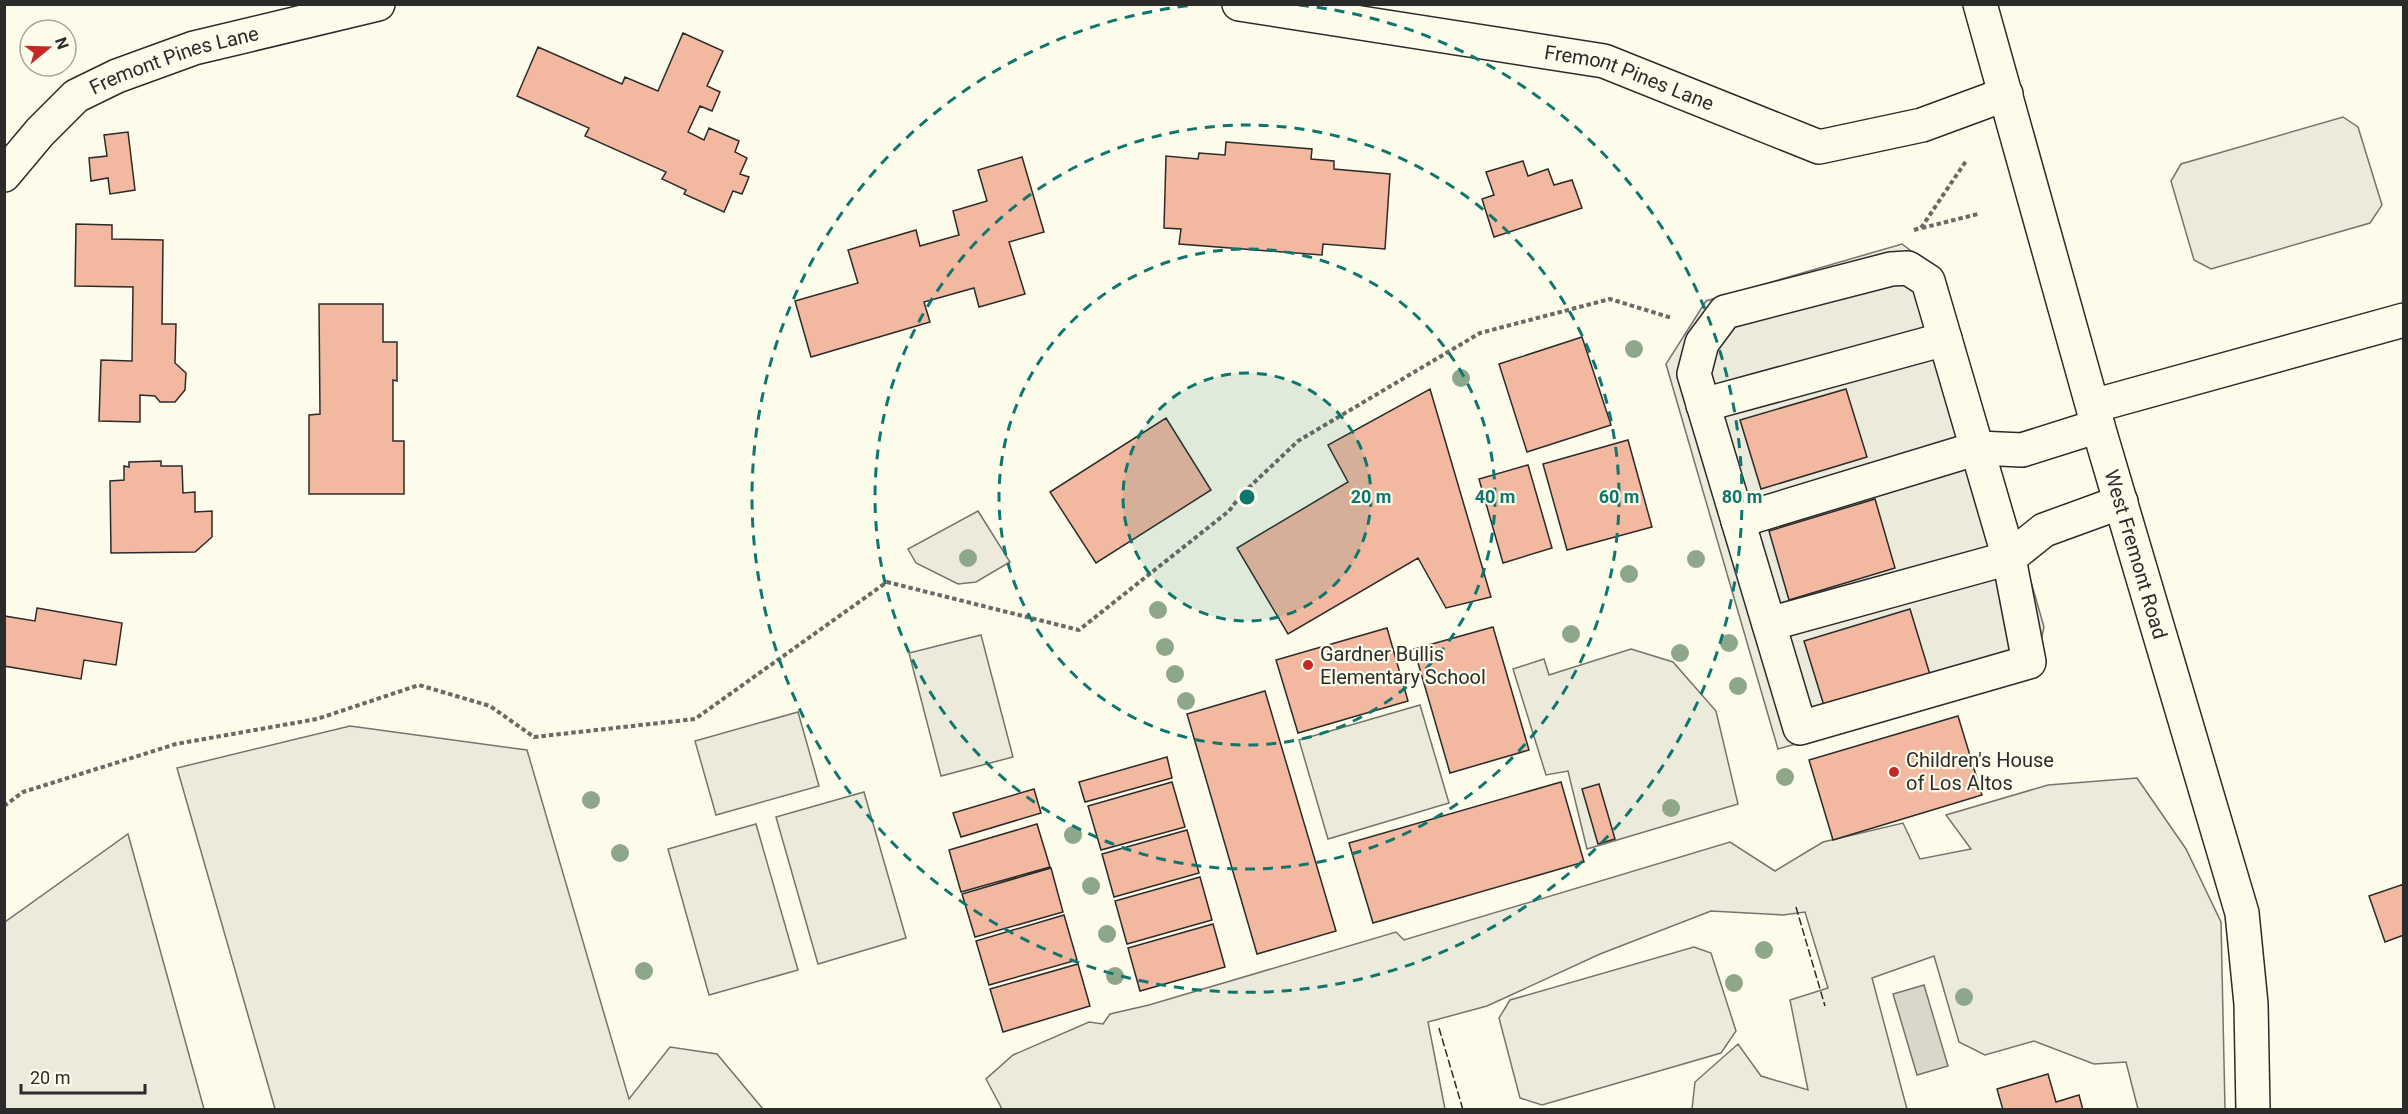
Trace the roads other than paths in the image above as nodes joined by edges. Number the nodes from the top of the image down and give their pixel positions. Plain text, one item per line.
1 (378, 4) edge
2 (1239, 4) edge
3 (1980, 4) edge
4 (2006, 94) junction
5 (4, 175) edge
6 (2403, 320) edge
7 (1946, 339) junction
8 (1703, 405) junction
9 (2095, 416) junction
10 (1978, 448) junction
11 (2121, 502) junction
12 (1738, 522) junction
13 (2009, 558) junction
14 (1768, 624) junction
15 (2253, 1110) edge

1 - 5 street, Fremont Pines Lane
2 - 4 street, Fremont Pines Lane
3 - 4 street, West Fremont Road
4 - 9 street, West Fremont Road
6 - 9 street
7 - 8 street
7 - 8 street
7 - 10 street
8 - 12 street
9 - 10 street
9 - 11 street, West Fremont Road
10 - 12 street
10 - 13 street
11 - 13 street
11 - 15 street, West Fremont Road
12 - 14 street
13 - 14 street
13 - 14 street

